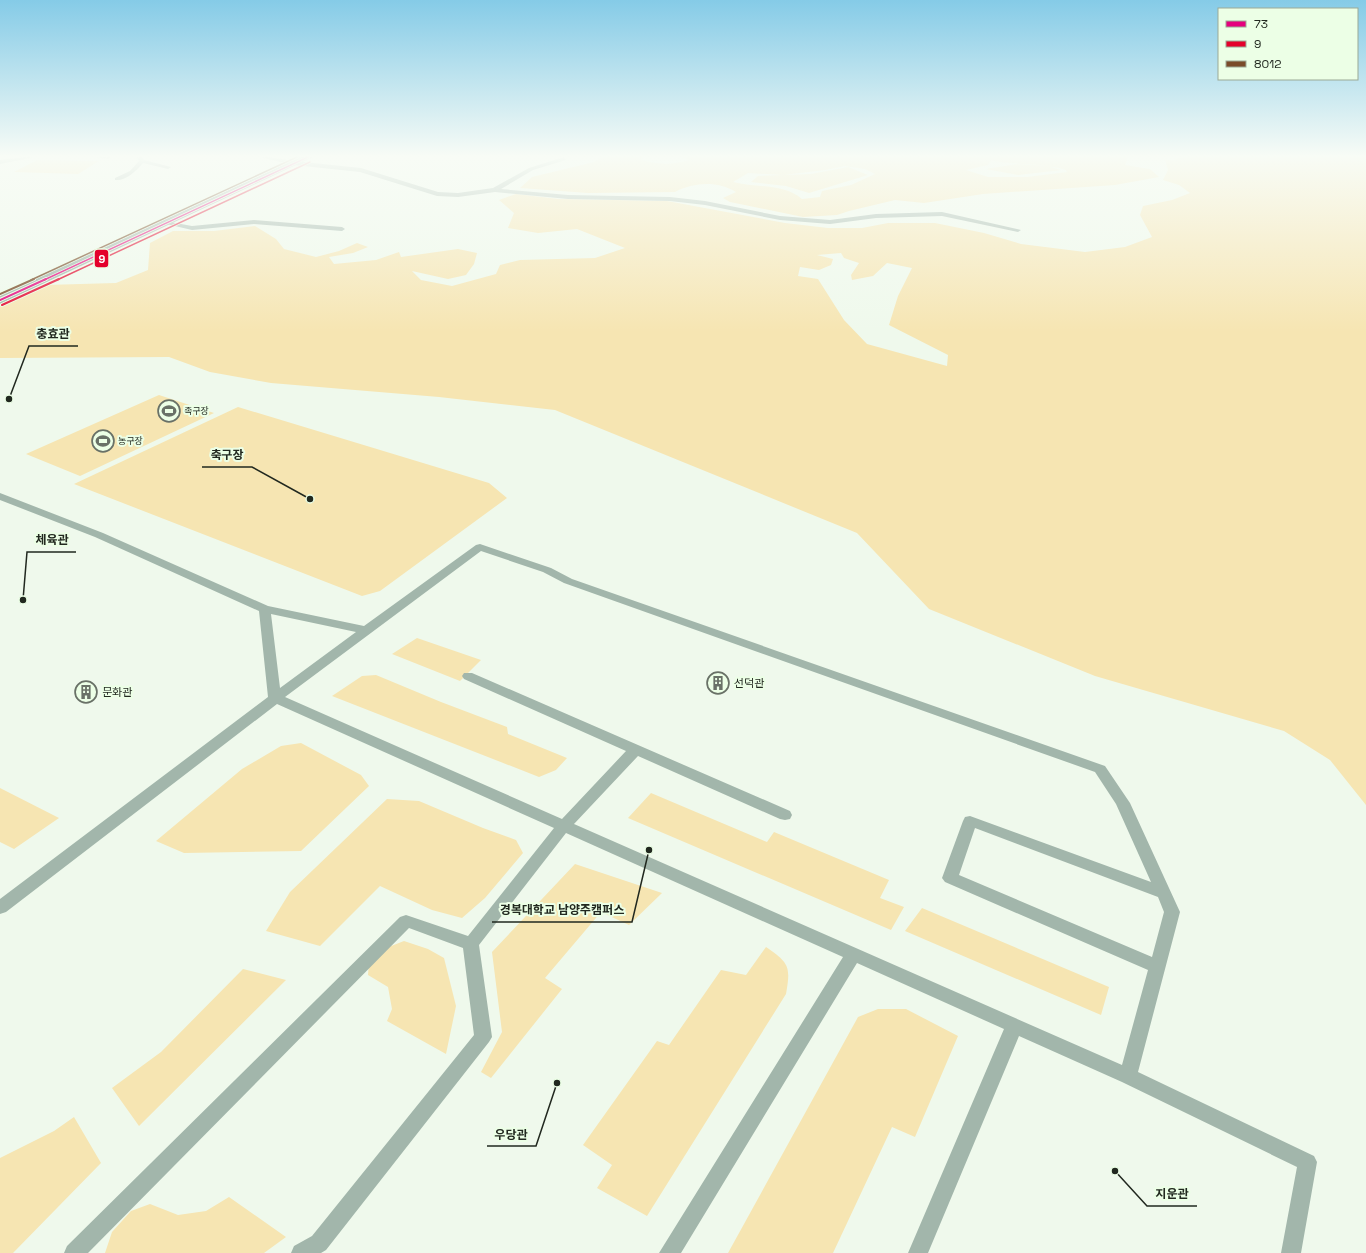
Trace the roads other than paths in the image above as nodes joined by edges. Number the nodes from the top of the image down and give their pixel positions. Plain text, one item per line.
1 (181, 215) edge
2 (767, 215) edge
3 (893, 215) edge
4 (949, 215) edge
5 (165, 223) junction
6 (342, 229) dead end
7 (1018, 230) dead end
8 (0, 300) edge
9 (0, 496) edge
10 (265, 609) junction
11 (365, 630) junction
12 (468, 676) dead end
13 (275, 698) junction
14 (636, 749) junction
15 (785, 815) dead end
16 (564, 826) junction
17 (1163, 893) junction
18 (0, 908) edge
19 (471, 944) junction
20 (854, 954) junction
21 (1158, 967) junction
22 (1014, 1026) junction
23 (1128, 1076) junction
24 (74, 1253) edge
25 (301, 1253) edge
26 (669, 1253) edge
27 (918, 1253) edge
28 (1291, 1253) edge

1 - 5 street
2 - 3 lane
4 - 7 lane
5 - 6 lane
5 - 8 street
9 - 10 lane
10 - 11 lane
10 - 13 lane
11 - 13 lane
11 - 17 lane
12 - 14 lane
13 - 16 lane
13 - 18 lane
14 - 15 lane
14 - 16 lane
16 - 19 lane
16 - 20 lane
17 - 21 lane
17 - 21 lane
19 - 24 lane
19 - 25 lane
20 - 22 lane
20 - 26 lane
21 - 23 lane
22 - 23 lane
22 - 27 lane
23 - 28 lane

